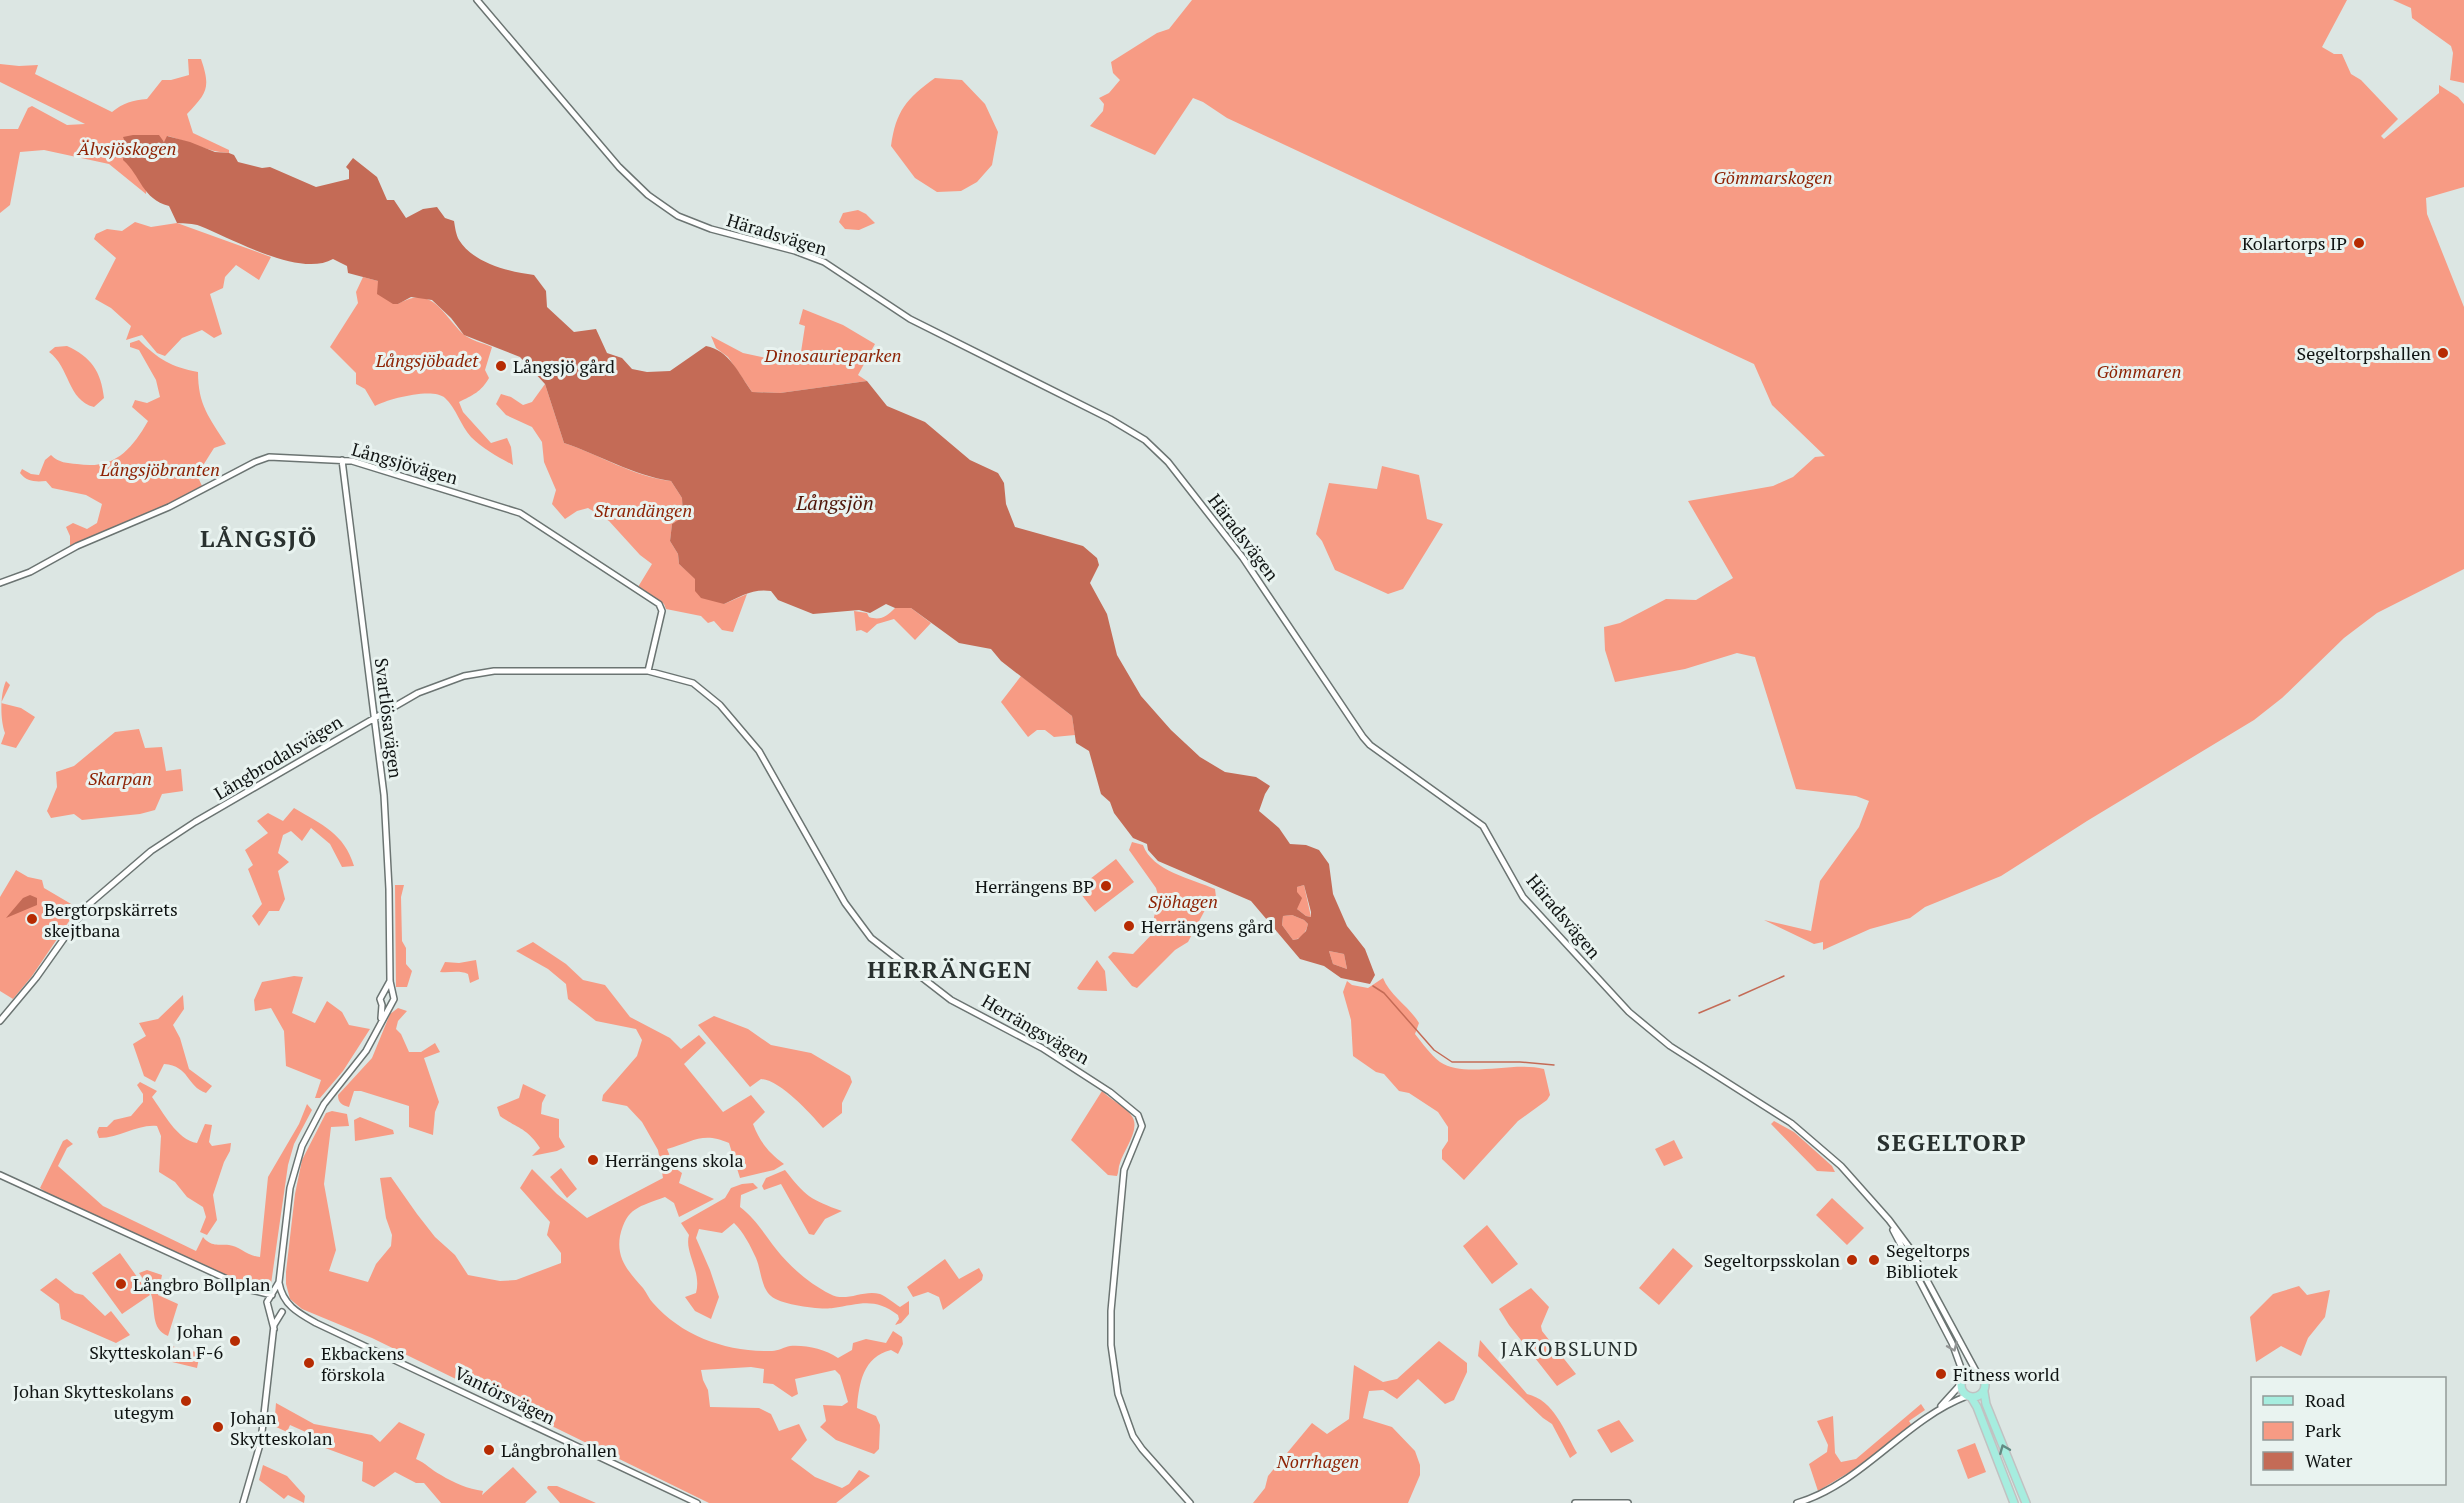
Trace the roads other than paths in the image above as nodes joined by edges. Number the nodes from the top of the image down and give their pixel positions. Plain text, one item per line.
1 (477, 0) edge
2 (342, 460) junction
3 (0, 583) edge
4 (648, 671) junction
5 (374, 718) junction
6 (390, 981) junction
7 (384, 993) junction
8 (392, 995) junction
9 (382, 1005) junction
10 (390, 1005) junction
11 (381, 1020) junction
12 (0, 1021) edge
13 (0, 1175) edge
14 (1889, 1220) junction
15 (279, 1279) junction
16 (250, 1290) junction
17 (272, 1295) junction
18 (285, 1299) junction
19 (268, 1306) junction
20 (282, 1311) junction
21 (300, 1314) junction
22 (274, 1329) junction
23 (1977, 1373) junction
24 (1964, 1376) junction
25 (1960, 1385) junction
26 (1984, 1392) junction
27 (1969, 1396) junction
28 (1939, 1409) junction
29 (243, 1503) edge
30 (697, 1503) edge
31 (1190, 1503) edge
32 (1575, 1503) edge
33 (1628, 1503) edge
34 (1797, 1503) edge
35 (2014, 1503) edge
36 (2026, 1503) edge

1 - 14 street, Häradsvägen
2 - 3 street, Långsjövägen
2 - 4 street, Långsjövägen
2 - 5 street, Svartlösavägen
4 - 5 street, Långbrodalsvägen
4 - 31 street, Herrängsvägen
5 - 6 street, Svartlösavägen
5 - 12 street, Långbrodalsvägen
6 - 7 street, Svartlösavägen
6 - 8 street, Svartlösavägen
7 - 8 street
7 - 9 street
8 - 10 street
9 - 10 street
9 - 11 street
10 - 11 street
11 - 15 street
13 - 16 street
14 - 23 street, Häradsvägen
14 -> 24 street, Häradsvägen
15 - 17 street
15 - 18 street
16 - 17 street
16 - 19 street
17 - 18 street
17 - 19 street
18 - 20 street
18 - 21 street, Vantörsvägen
19 - 20 street
19 - 22 street
20 - 21 street, Vantörsvägen
20 - 22 street
21 - 30 street, Vantörsvägen
22 - 29 street
23 - 24 main road
23 - 26 main road
24 - 25 main road
25 - 27 main road
25 - 28 street
26 - 27 main road
36 -> 26 main road
27 - 28 street
27 - 35 main road
28 - 34 street
32 - 33 street

